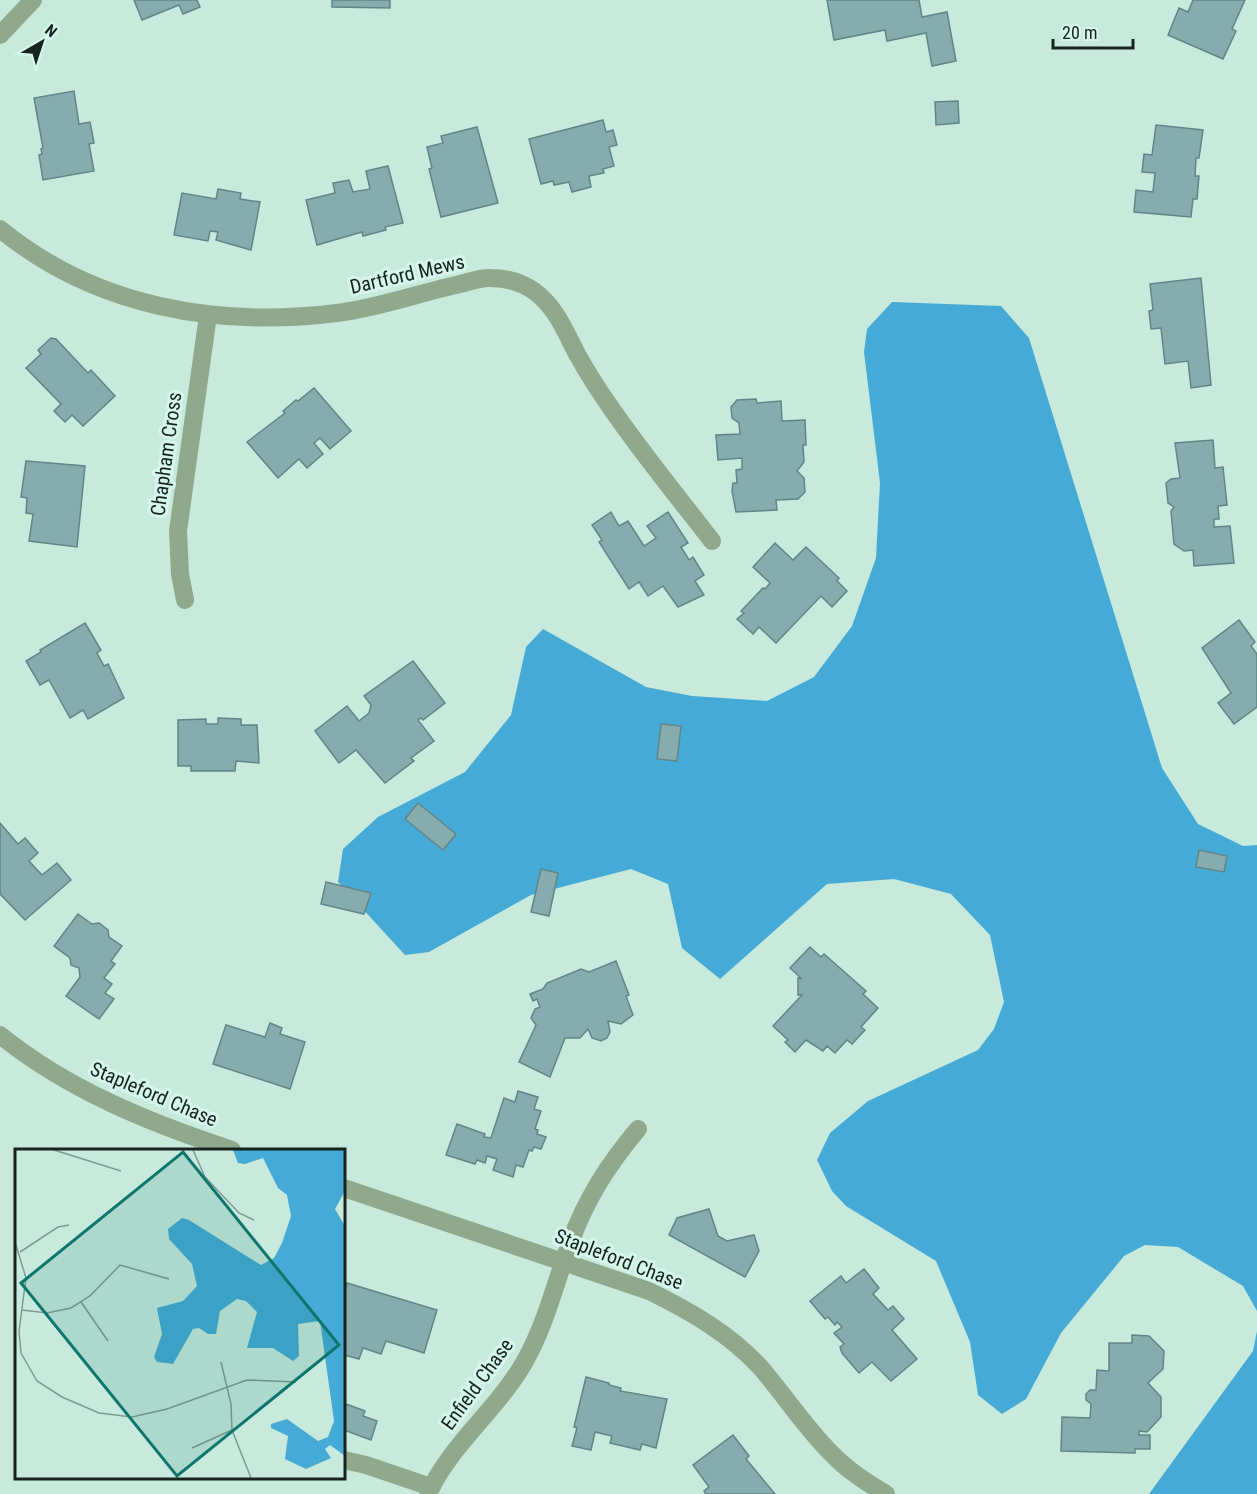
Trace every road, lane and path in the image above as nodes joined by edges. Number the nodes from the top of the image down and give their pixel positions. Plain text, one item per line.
1 (33, 0) edge
2 (0, 35) edge
3 (0, 229) edge
4 (208, 315) junction
5 (712, 541) dead end
6 (185, 600) dead end
7 (0, 1035) edge
8 (638, 1129) dead end
9 (229, 1149) edge
10 (345, 1188) edge
11 (564, 1262) junction
12 (345, 1460) edge
13 (430, 1491) edge
14 (886, 1494) edge

1 - 2 street
3 - 4 street, Dartford Mews
4 - 5 street, Dartford Mews
4 - 6 street, Chapham Cross
7 - 9 street, Stapleford Chase
8 - 11 street, Enfield Chase
10 - 11 street, Stapleford Chase
11 - 13 street, Enfield Chase
11 - 14 street, Stapleford Chase
12 - 13 street

